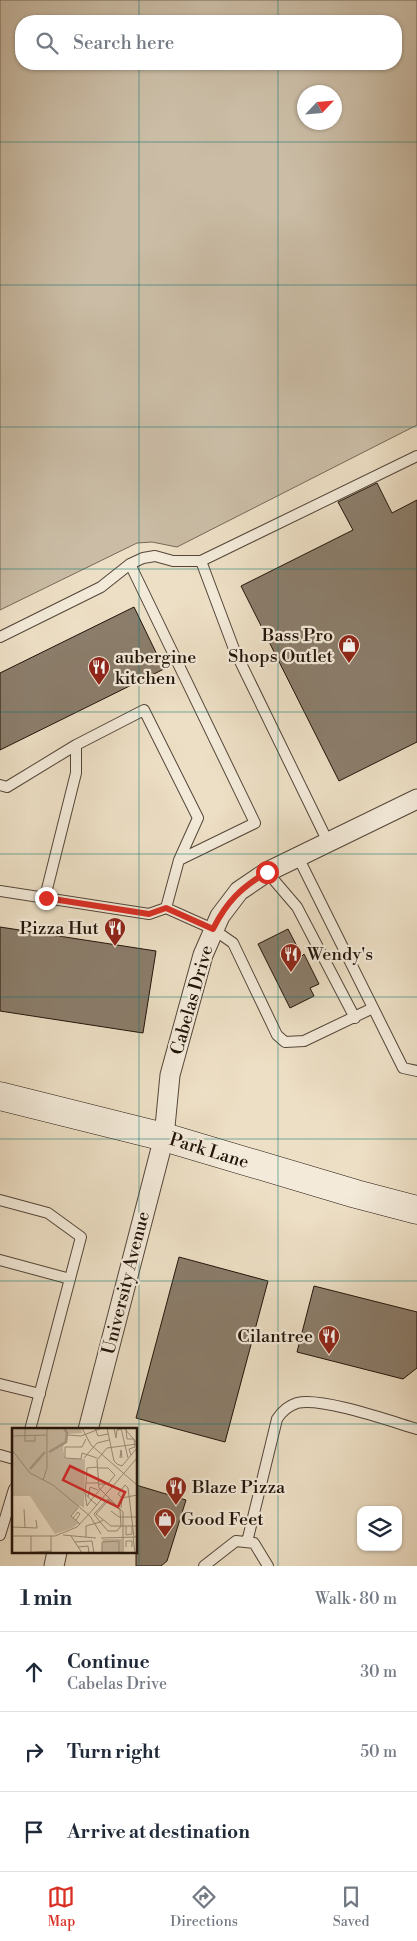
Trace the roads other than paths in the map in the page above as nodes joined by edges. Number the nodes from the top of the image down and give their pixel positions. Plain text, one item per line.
1 (417, 456) edge
2 (201, 561) junction
3 (130, 564) junction
4 (0, 637) edge
5 (76, 745) junction
6 (0, 785) edge
7 (417, 799) edge
8 (328, 842) junction
9 (298, 857) junction
10 (178, 860) junction
11 (267, 872) junction
12 (0, 891) edge
13 (46, 898) junction
14 (166, 908) junction
15 (213, 929) junction
16 (373, 1008) junction
17 (354, 1018) junction
18 (417, 1072) edge
19 (0, 1096) edge
20 (164, 1137) junction
21 (0, 1200) edge
22 (417, 1210) edge
23 (0, 1260) edge
24 (70, 1280) junction
25 (0, 1384) edge
26 (40, 1394) junction
27 (31, 1428) edge
28 (89, 1428) edge
29 (417, 1429) edge
30 (12, 1496) edge
31 (0, 1535) edge
32 (247, 1542) junction
33 (204, 1566) edge
34 (268, 1566) edge

1 - 2 lane
2 - 3 lane
2 - 8 lane
3 - 4 lane
3 - 10 lane
5 - 6 lane
5 - 10 lane
5 - 13 lane
7 - 8 street, Cabelas Drive
8 - 9 street, Cabelas Drive
9 - 11 street, Cabelas Drive
9 - 16 lane
10 - 14 lane
11 - 15 street, Cabelas Drive
11 - 17 lane
12 - 13 lane
13 - 14 lane
14 - 15 lane
15 - 17 lane
15 - 20 street, Cabelas Drive
16 - 17 lane
16 - 18 lane
19 - 20 main road, Park Lane
20 - 22 main road, Park Lane
20 - 28 street, University Avenue
21 - 24 lane
23 - 24 lane
24 - 26 lane
25 - 26 lane
26 - 27 lane
29 - 32 lane
30 - 31 lane
32 - 33 lane
32 - 34 lane

